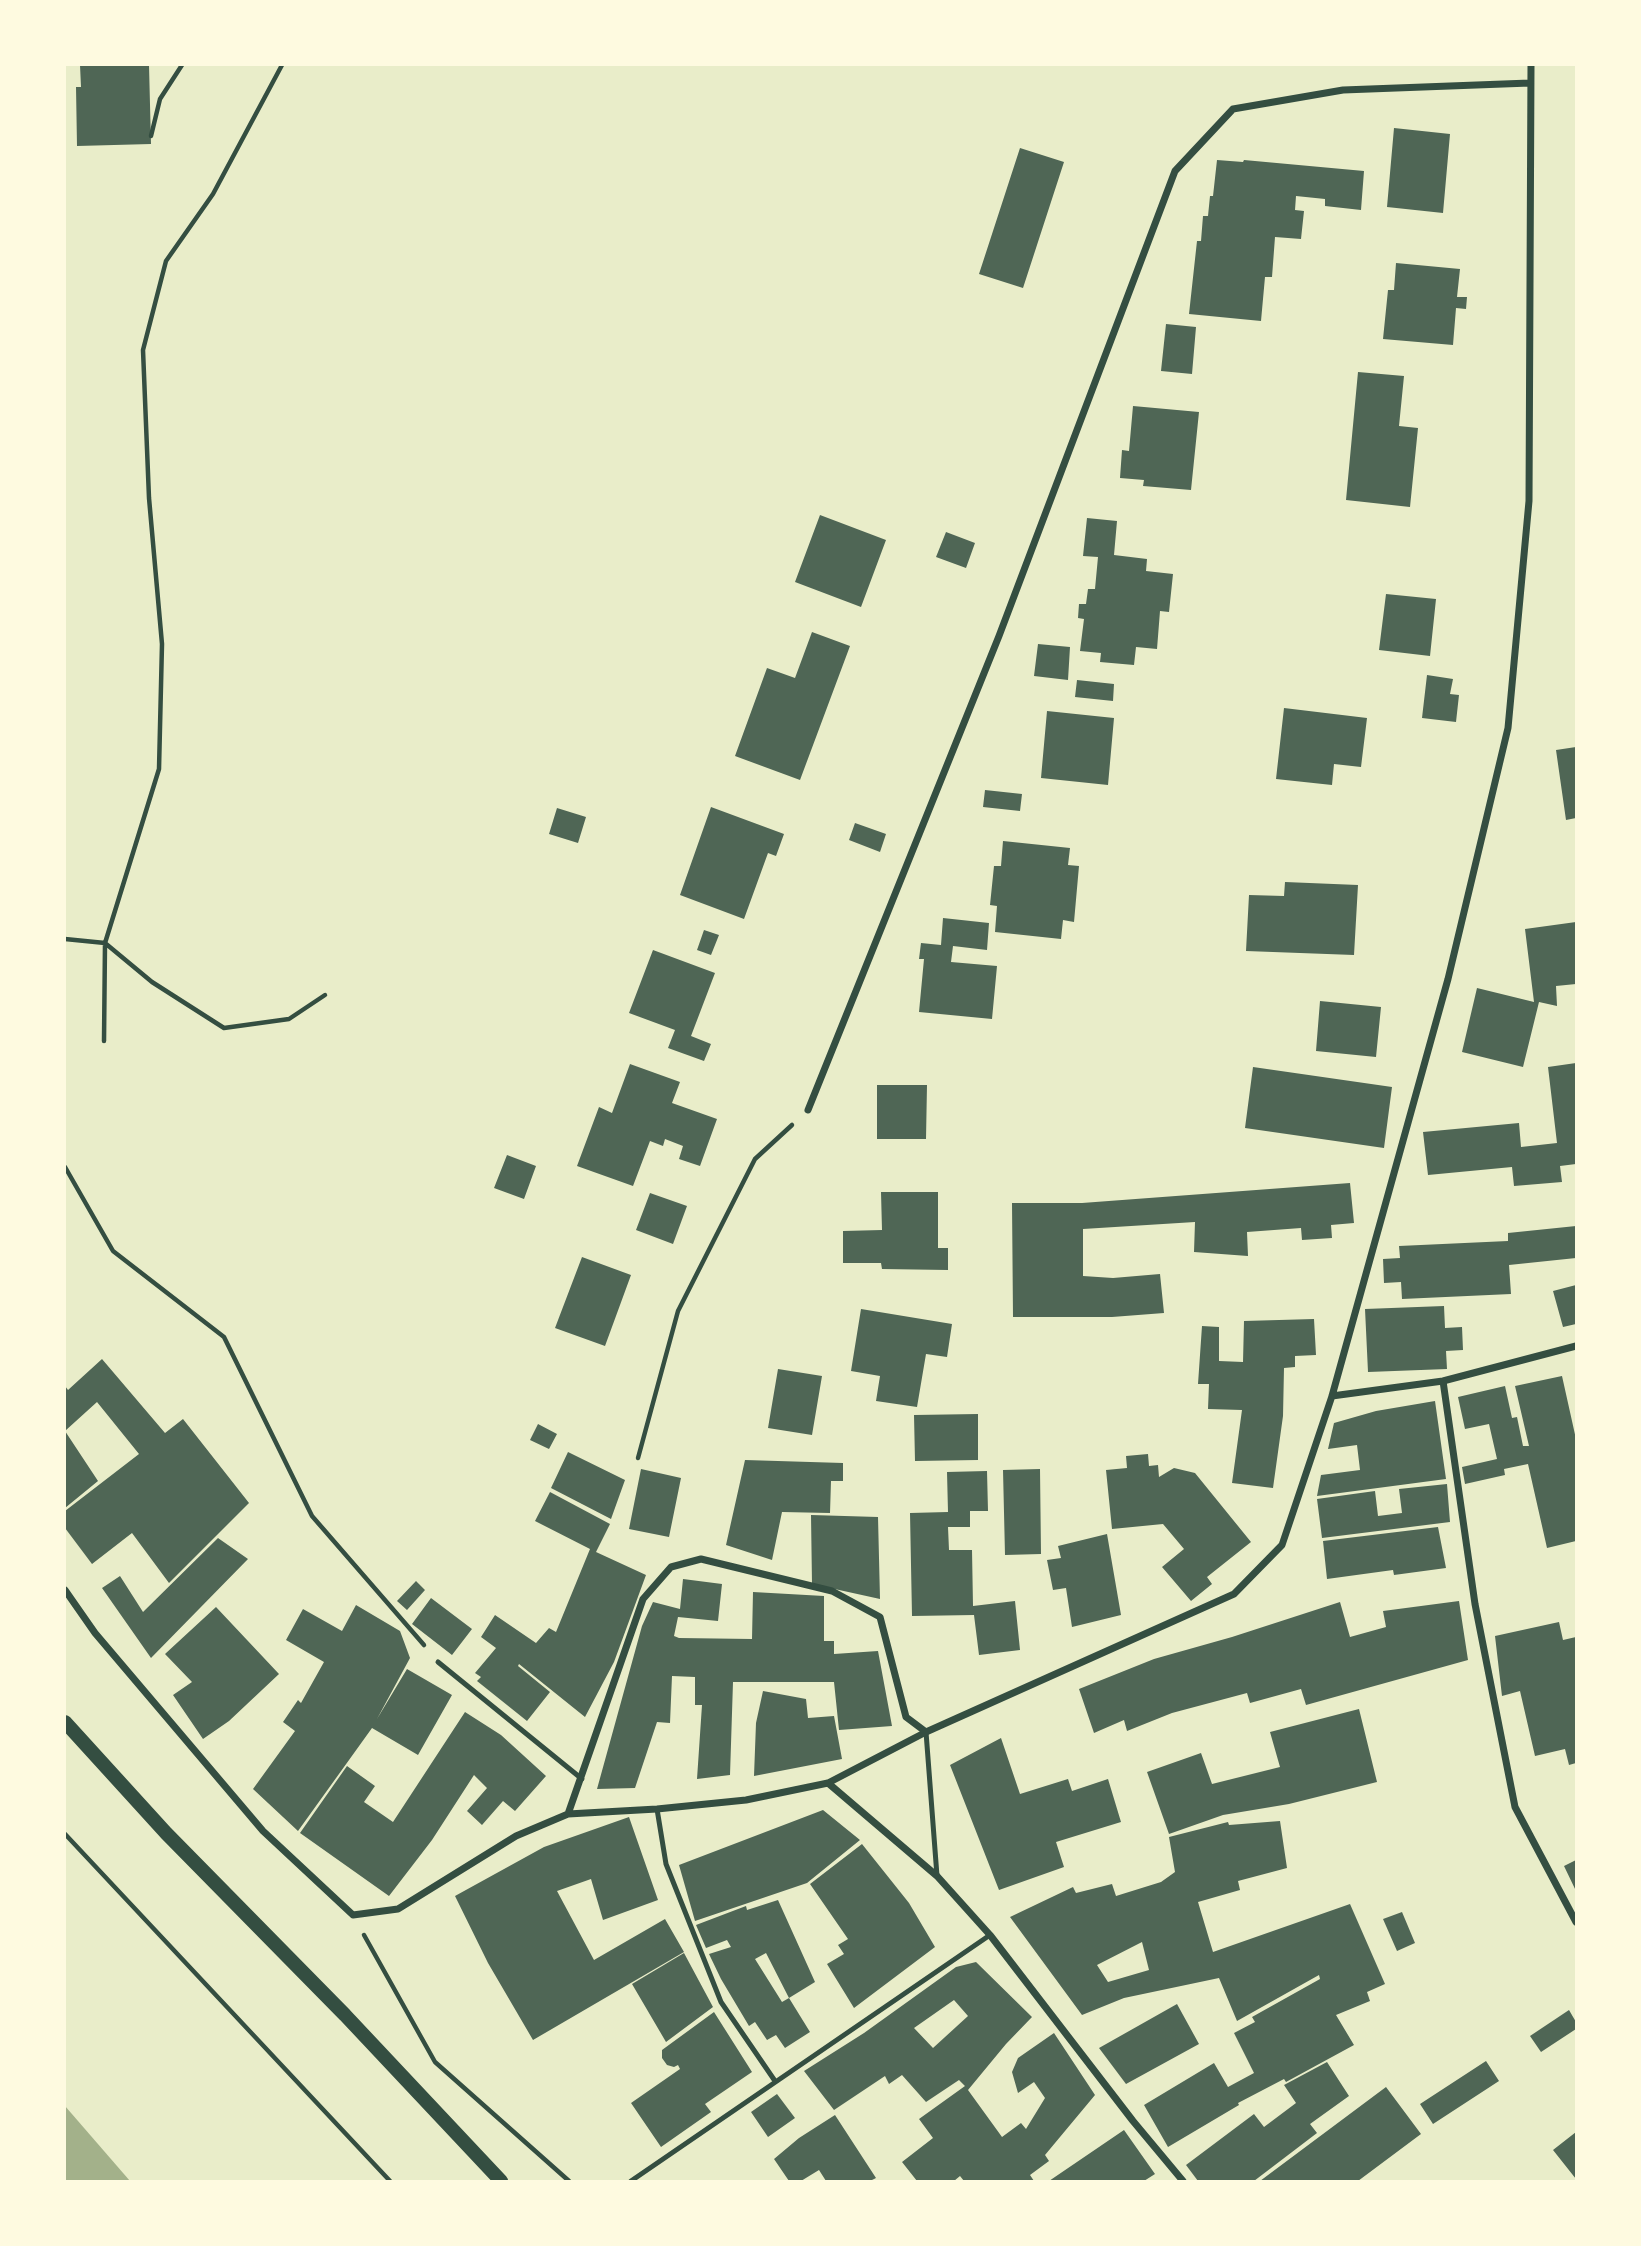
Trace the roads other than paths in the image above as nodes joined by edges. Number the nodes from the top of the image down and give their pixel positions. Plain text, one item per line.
1 (1531, 65) edge
2 (1530, 83) junction
3 (808, 1110) road end
4 (1576, 1346) edge
5 (1443, 1381) junction
6 (1332, 1396) junction
7 (65, 1590) edge
8 (438, 1662) road end
9 (65, 1722) edge
10 (926, 1732) junction
11 (582, 1779) junction
12 (828, 1783) junction
13 (657, 1809) junction
14 (568, 1814) junction
15 (937, 1876) junction
16 (1576, 1922) edge
17 (990, 1935) junction
18 (775, 2081) junction
19 (500, 2181) edge
20 (631, 2181) edge
21 (1183, 2181) edge

1 - 2 street
2 - 3 street
2 - 6 street
4 - 5 street
5 - 6 street
5 - 16 street
6 - 10 street
7 - 14 street
8 - 11 lane
9 - 19 main road
10 - 11 street
10 - 12 street
10 - 15 lane
11 - 14 street
12 - 13 street
12 - 15 street
13 - 14 street
13 - 18 lane
15 - 17 street
17 - 18 lane
17 - 21 street
18 - 20 lane

